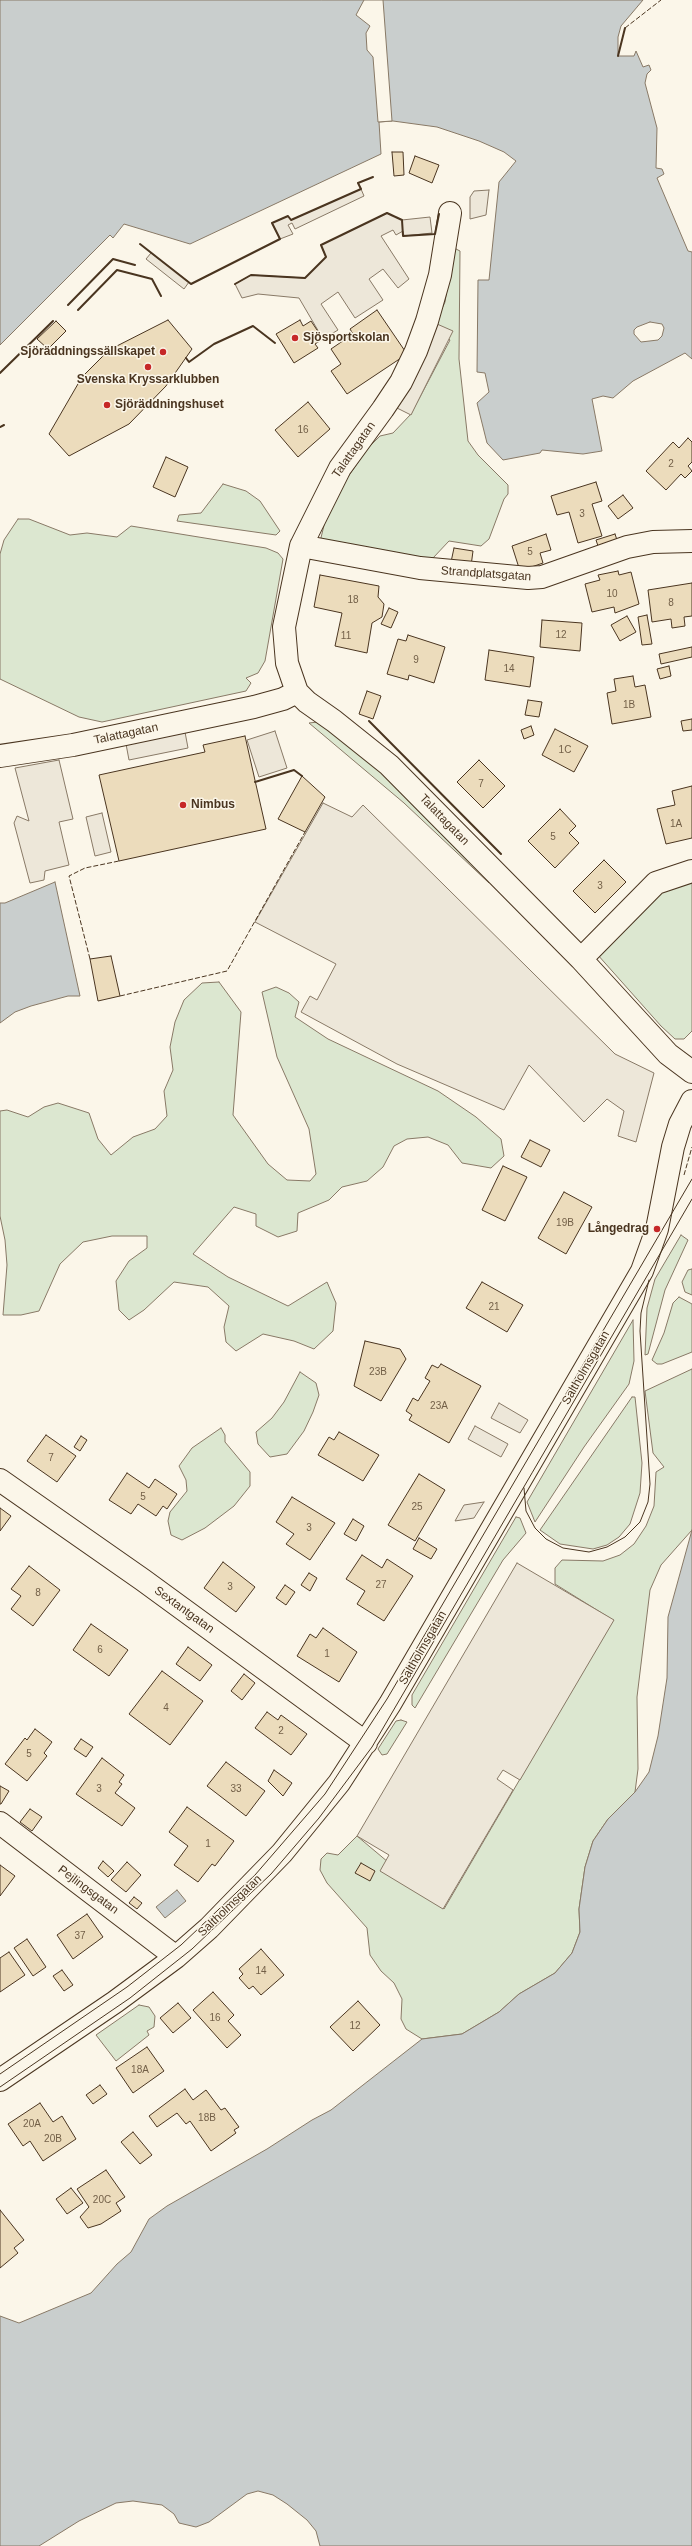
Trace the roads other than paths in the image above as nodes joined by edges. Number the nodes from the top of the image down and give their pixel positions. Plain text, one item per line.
1 (450, 213) dead end
2 (692, 541) edge
3 (300, 546) junction
4 (297, 692) junction
5 (0, 756) edge
6 (692, 871) edge
7 (581, 959) junction
8 (692, 1072) edge
9 (692, 1101) edge
10 (0, 1480) edge
11 (366, 1743) junction
12 (0, 1823) edge
13 (176, 1957) junction
14 (0, 2080) edge

1 - 3 street, Talattagatan
2 - 3 street, Strandplatsgatan
3 - 4 street, Talattagatan
4 - 5 street, Talattagatan
4 - 7 street, Talattagatan
6 - 7 street
7 - 8 street, Talattagatan
9 - 11 street, Saltholmsgatan
10 - 11 street, Sextantgatan
11 - 13 street, Saltholmsgatan
12 - 13 street, Pejlingsgatan
13 - 14 street, Saltholmsgatan

